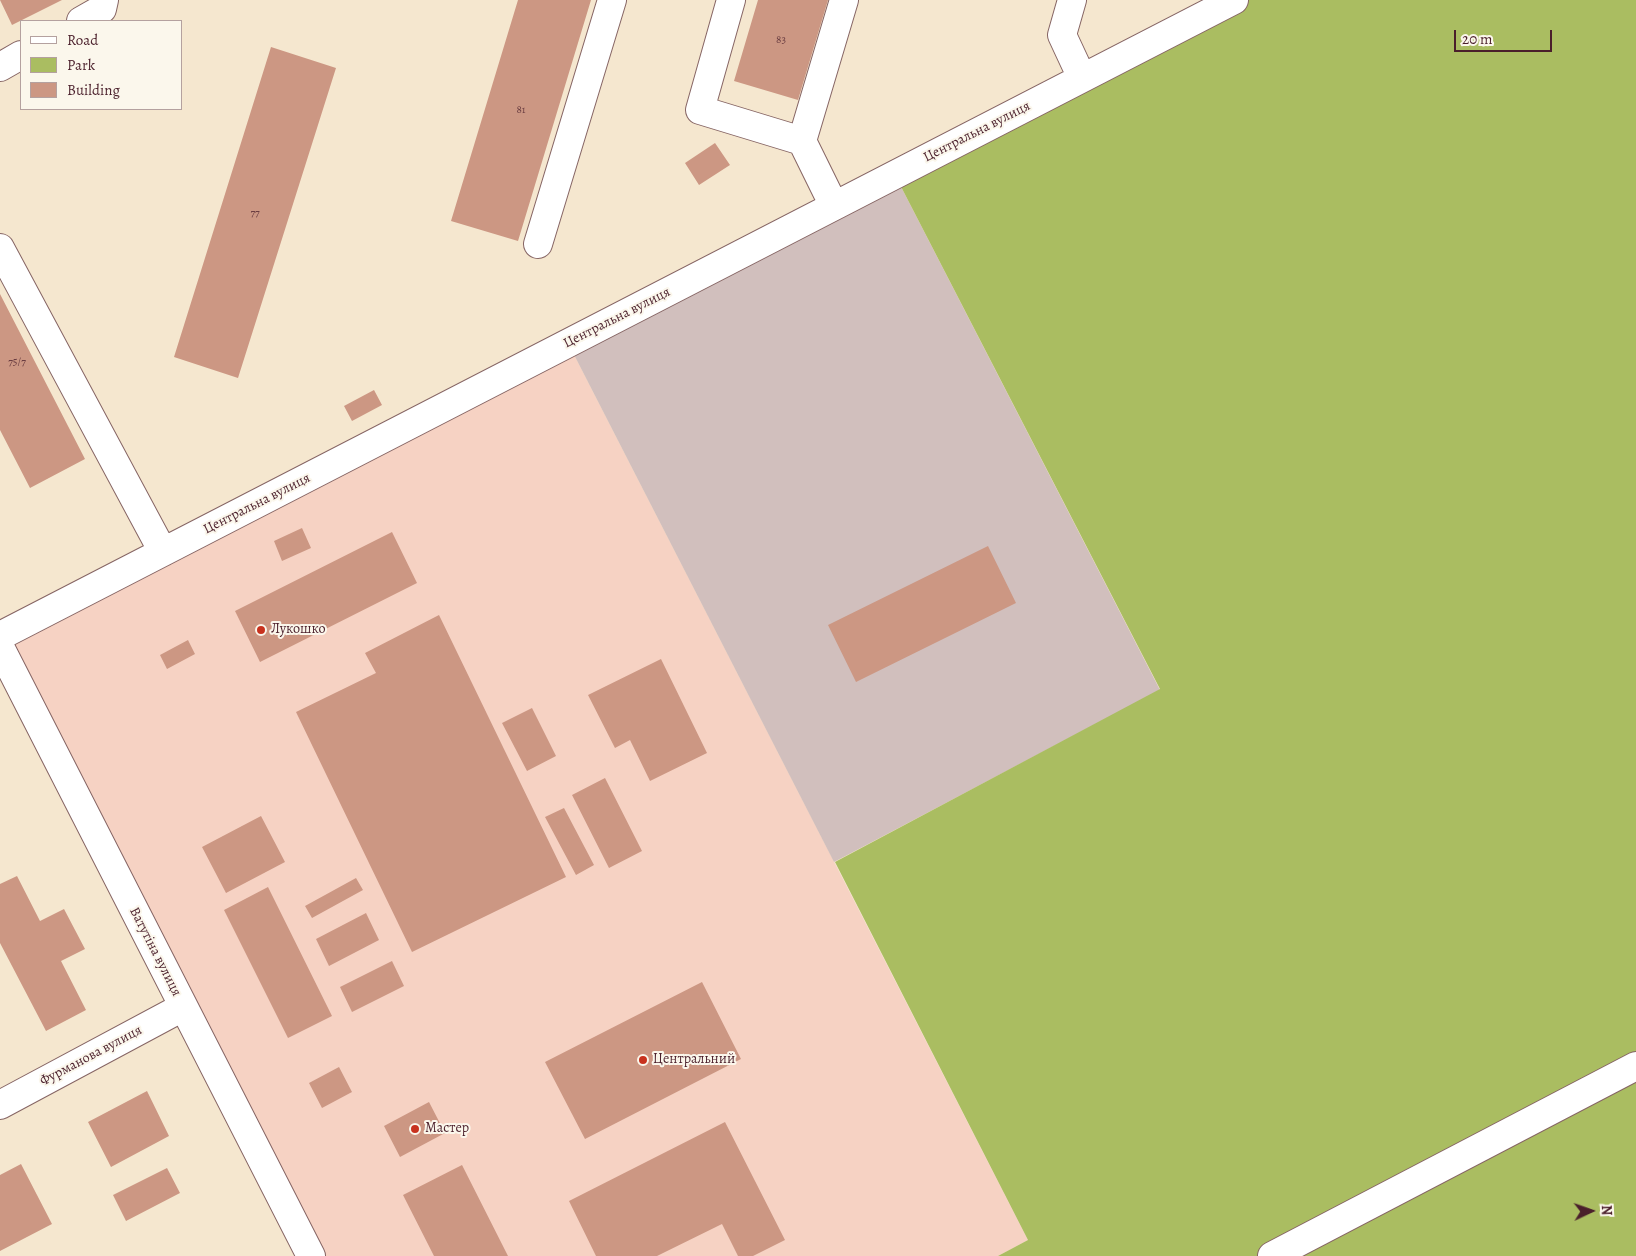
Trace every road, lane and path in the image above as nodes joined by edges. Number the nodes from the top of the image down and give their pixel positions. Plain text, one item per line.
1 (612, 0) edge
2 (731, 0) edge
3 (844, 0) edge
4 (1072, 0) edge
5 (1234, 0) edge
6 (20, 56) edge
7 (0, 67) edge
8 (1082, 78) junction
9 (802, 141) junction
10 (834, 206) junction
11 (538, 244) dead end
12 (0, 248) edge
13 (163, 552) junction
14 (0, 636) edge
15 (0, 647) edge
16 (183, 1007) junction
17 (1636, 1066) edge
18 (0, 1105) edge
19 (311, 1256) edge
20 (1272, 1256) edge

1 - 11 street
2 - 9 street
3 - 9 street
4 - 8 street
5 - 8 street, Центральна вулиця
6 - 7 street
8 - 10 street, Центральна вулиця
9 - 10 street
10 - 13 street, Центральна вулиця
12 - 13 street
13 - 14 street, Центральна вулиця
15 - 16 street, Ватутіна вулиця
16 - 18 street, Фурманова вулиця
16 - 19 street, Ватутіна вулиця
17 - 20 street

